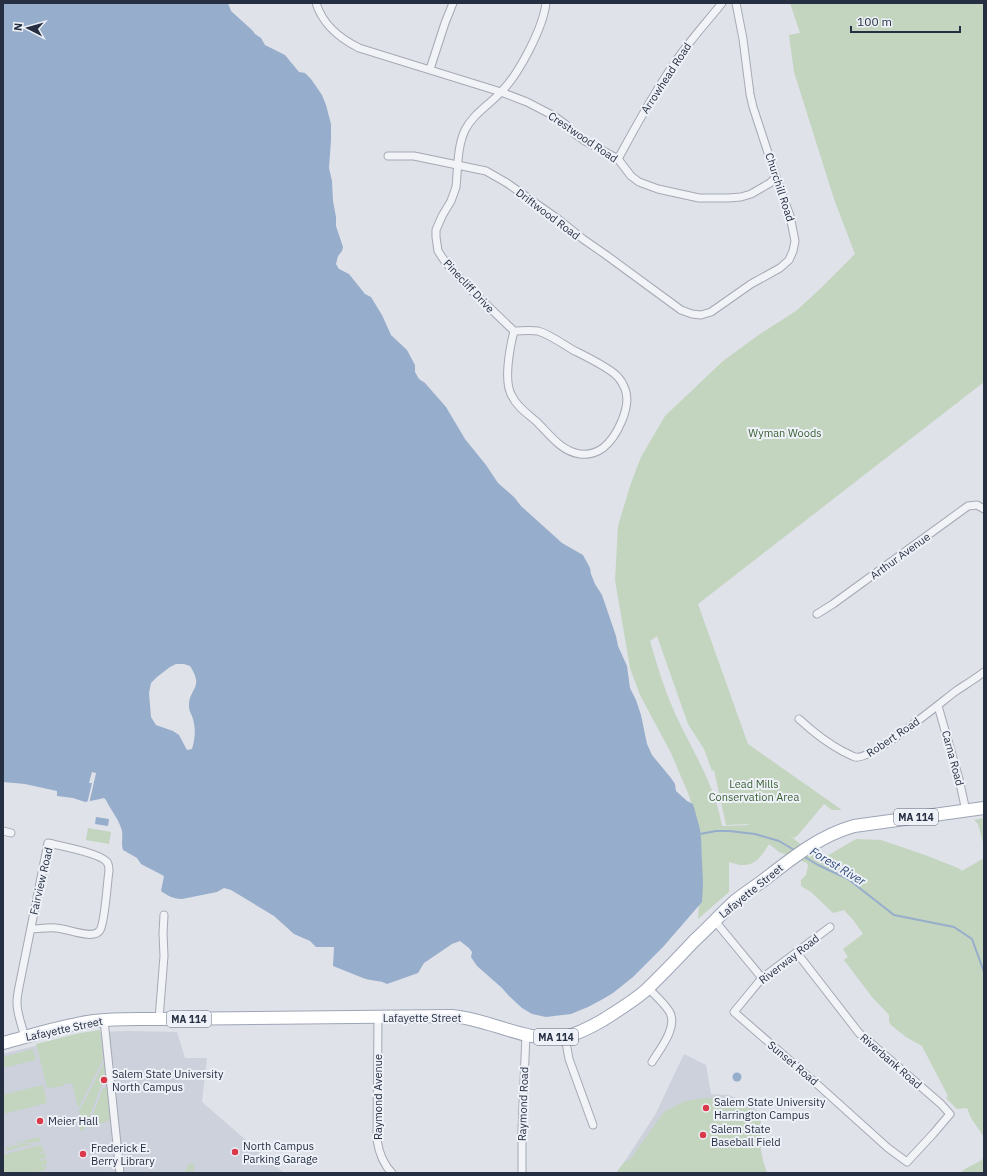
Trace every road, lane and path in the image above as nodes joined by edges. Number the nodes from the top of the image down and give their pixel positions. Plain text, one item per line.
1 (316, 3) edge
2 (453, 3) edge
3 (546, 3) edge
4 (722, 3) edge
5 (736, 3) edge
6 (430, 69) junction
7 (502, 92) junction
8 (388, 156) dead end
9 (618, 159) junction
10 (458, 165) junction
11 (776, 177) junction
12 (692, 314) joint
13 (514, 331) junction
14 (984, 509) edge
15 (817, 614) dead end
16 (984, 672) edge
17 (938, 706) junction
18 (799, 720) dead end
19 (984, 808) edge
20 (966, 810) junction
21 (3, 831) edge
22 (11, 833) dead end
23 (164, 915) dead end
24 (715, 921) junction
25 (830, 928) dead end
26 (31, 929) junction
27 (797, 953) junction
28 (762, 978) junction
29 (648, 988) junction
30 (734, 1011) joint
31 (378, 1017) junction
32 (159, 1019) junction
33 (104, 1020) junction
34 (526, 1034) junction
35 (26, 1037) junction
36 (564, 1037) junction
37 (3, 1043) edge
38 (652, 1062) dead end
39 (593, 1125) dead end
40 (907, 1162) joint
41 (120, 1173) edge
42 (392, 1173) edge
43 (522, 1173) edge

1 - 6 street, Crestwood Road
2 - 6 street
3 - 7 street, Pinecliff Drive
4 - 9 street, Arrowhead Road
5 - 11 street, Churchill Road
6 - 7 street, Crestwood Road
7 - 9 street, Crestwood Road
7 - 10 street, Pinecliff Drive
8 - 10 street, Driftwood Road
9 - 11 street, Crestwood Road
10 - 12 street, Driftwood Road
10 - 13 street, Pinecliff Drive
11 - 12 street, Churchill Road
13 - 13 street
14 - 15 street, Arthur Avenue
16 - 17 street, Robert Road
17 - 18 street, Robert Road
17 - 20 street, Carna Road
19 - 20 main road, Lafayette Street / MA 114
20 - 24 main road, Lafayette Street / MA 114
21 - 22 street
23 - 32 street
24 - 28 street
24 - 29 main road, Lafayette Street / MA 114
25 - 27 street, Riverway Road
26 - 26 street, Fairview Road
26 - 35 street, Fairview Road
27 - 28 street, Riverway Road
27 - 40 street, Riverbank Road
28 - 30 street, Riverway Road
29 - 36 main road, Lafayette Street / MA 114
29 - 38 street
30 - 40 street, Sunset Road
31 - 32 main road, Lafayette Street / MA 114
31 - 34 main road, Lafayette Street / MA 114
31 - 42 street, Raymond Avenue
32 - 33 main road, Lafayette Street / MA 114
33 - 35 main road, Lafayette Street / MA 114
33 - 41 street
34 - 36 main road, Lafayette Street / MA 114
34 - 43 street, Raymond Road
35 - 37 main road, Lafayette Street / MA 114
36 - 39 street

